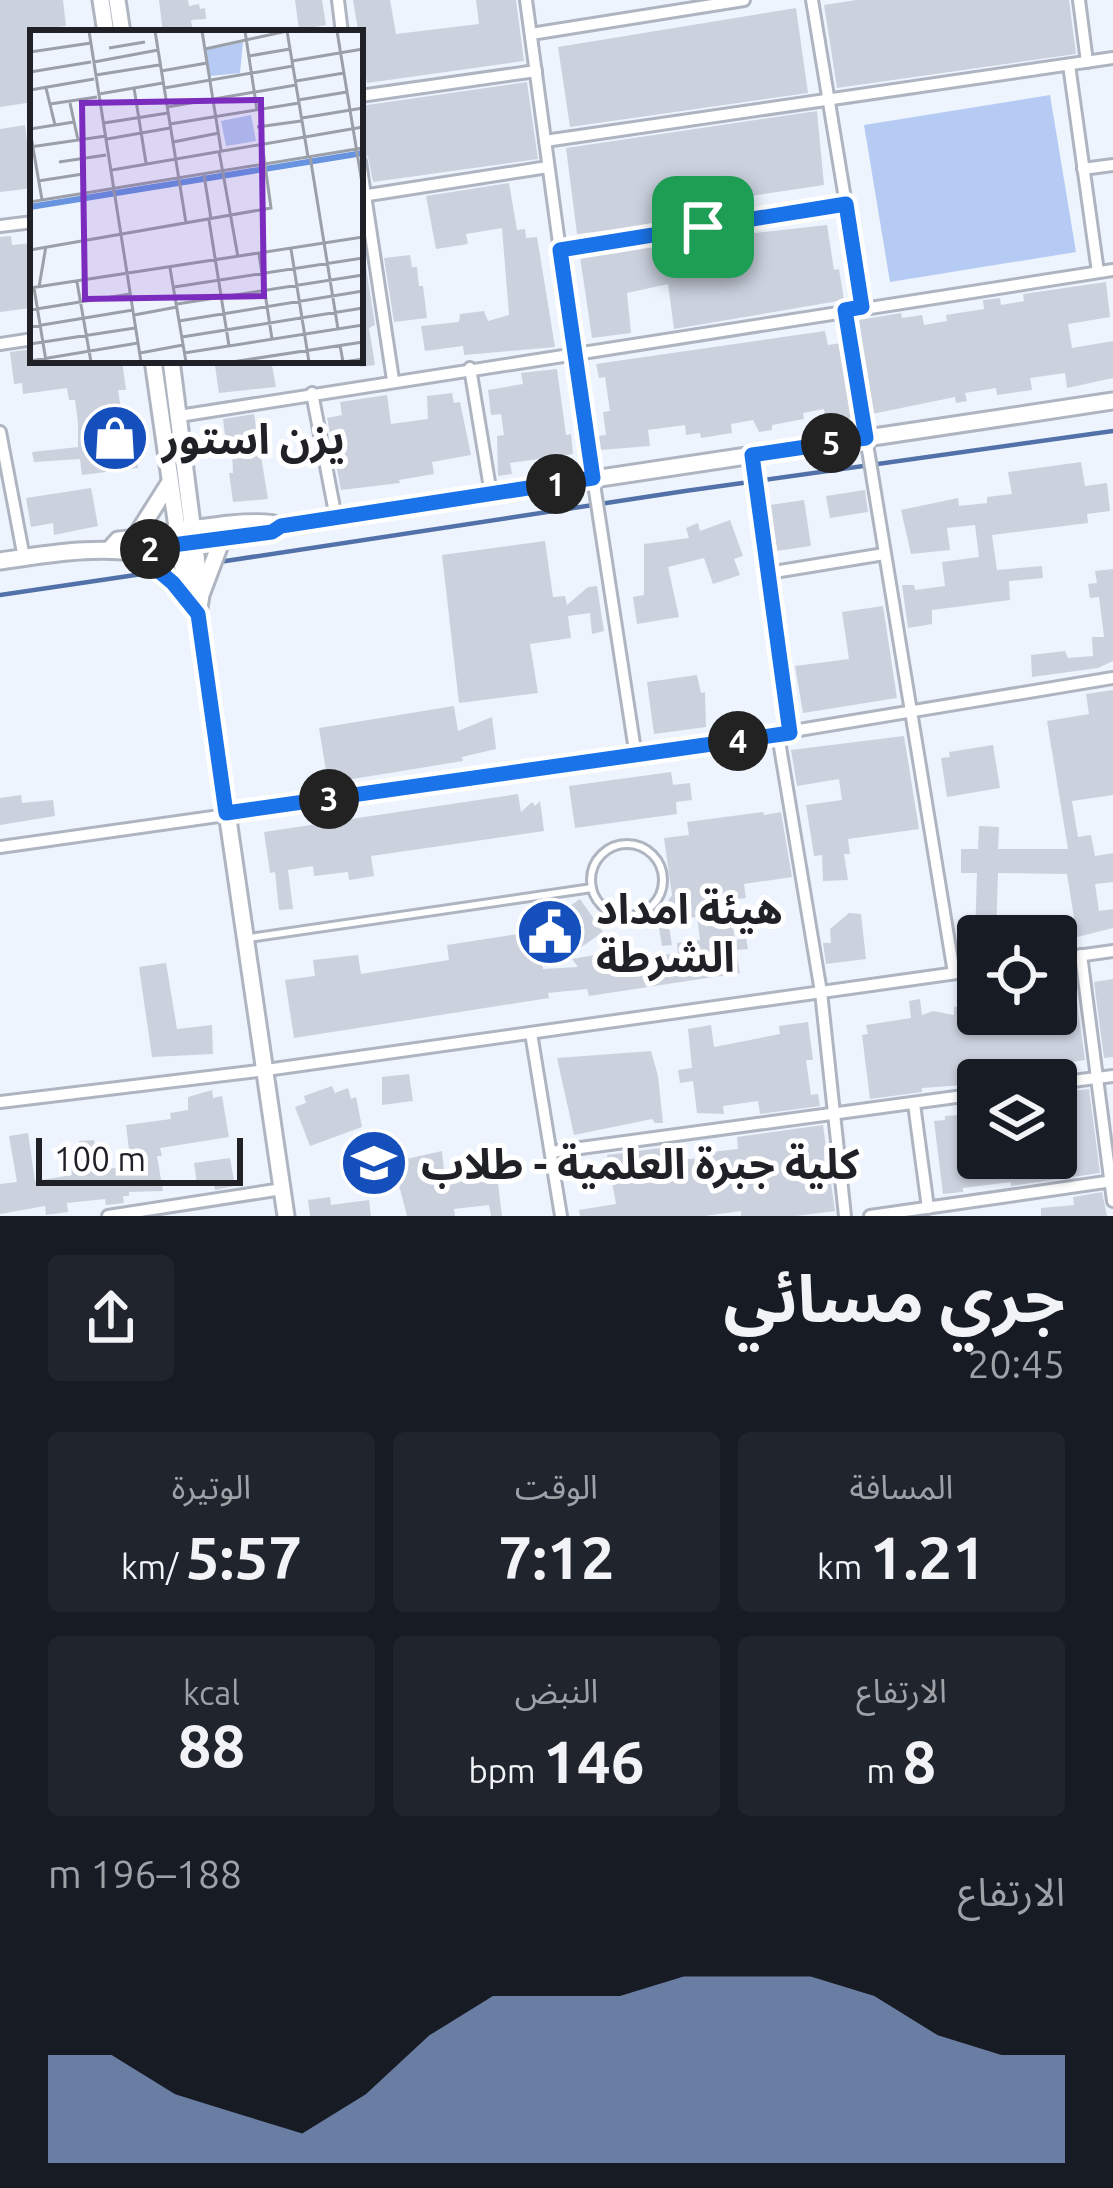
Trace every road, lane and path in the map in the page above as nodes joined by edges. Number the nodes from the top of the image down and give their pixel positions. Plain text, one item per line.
1 (101, 0) edge
2 (117, 0) edge
3 (338, 0) edge
4 (526, 0) edge
5 (744, 0) edge
6 (812, 0) edge
7 (1079, 0) edge
8 (106, 30) edge
9 (122, 30) edge
10 (342, 30) edge
11 (531, 34) junction
12 (1113, 58) edge
13 (1088, 62) junction
14 (1069, 65) junction
15 (536, 71) junction
16 (363, 95) edge
17 (830, 102) junction
18 (545, 141) junction
19 (1113, 166) edge
20 (548, 167) junction
21 (1083, 170) junction
22 (363, 196) edge
23 (846, 204) junction
24 (30, 222) edge
25 (0, 226) edge
26 (560, 250) junction
27 (1113, 270) edge
28 (1098, 272) junction
29 (862, 307) junction
30 (845, 310) junction
31 (30, 339) edge
32 (0, 344) edge
33 (574, 354) junction
34 (153, 363) edge
35 (171, 363) edge
36 (470, 368) junction
37 (393, 380) junction
38 (312, 393) junction
39 (1113, 401) edge
40 (179, 416) junction
41 (0, 436) edge
42 (866, 438) junction
43 (752, 455) junction
44 (593, 478) junction
45 (170, 482) junction
46 (491, 494) junction
47 (336, 518) junction
48 (281, 526) junction
49 (188, 538) junction
50 (222, 539) junction
51 (134, 544) junction
52 (884, 554) junction
53 (24, 558) junction
54 (0, 561) edge
55 (768, 573) junction
56 (194, 596) junction
57 (1113, 678) edge
58 (910, 714) junction
59 (784, 734) junction
60 (636, 757) junction
61 (226, 813) junction
62 (0, 847) edge
63 (592, 889) junction
64 (245, 939) junction
65 (1113, 951) edge
66 (1077, 956) edge
67 (1081, 956) junction
68 (954, 974) junction
69 (957, 974) edge
70 (821, 992) junction
71 (531, 1033) junction
72 (266, 1070) junction
73 (1113, 1076) edge
74 (1096, 1078) junction
75 (1077, 1081) edge
76 (957, 1097) edge
77 (0, 1102) edge
78 (914, 1104) junction
79 (833, 1115) junction
80 (551, 1152) junction
81 (1112, 1181) edge
82 (282, 1189) junction
83 (1113, 1201) edge
84 (928, 1208) junction
85 (107, 1216) edge
86 (286, 1216) edge
87 (561, 1216) edge
88 (845, 1216) edge
89 (870, 1216) edge

1 - 8 main road
2 - 9 main road
3 - 10 street
4 - 11 street
5 - 11 street
6 - 17 street
7 - 13 street
11 - 15 street
12 - 13 street
13 - 14 street
14 - 17 street
14 - 21 street
15 - 16 street
15 - 18 street
17 - 18 street
17 - 23 street
18 - 20 street
19 - 21 street
20 - 22 street
20 - 26 street
21 - 28 street
22 - 37 street
23 - 26 street
23 - 29 street
24 - 25 street
26 - 33 street
27 - 28 street
28 - 29 street
29 - 30 street
30 - 33 street
30 - 42 street
31 - 32 street
33 - 36 street
33 - 44 street
34 - 45 main road
35 - 40 main road
36 - 37 street
36 - 46 street
37 - 38 street
38 - 40 street
38 - 47 street
39 - 42 main road
40 - 49 main road
41 - 53 street
42 - 43 main road
42 - 52 street
43 - 44 main road
43 - 55 street
44 - 46 main road
44 - 60 street
45 - 49 main road
45 - 51 main road
46 - 47 main road
47 - 48 main road
48 - 49 main road
48 - 50 main road
49 - 50 main road
49 - 51 main road
49 - 56 main road
50 - 56 main road
51 - 53 main road
51 - 56 main road
52 - 55 street
52 - 58 street
53 - 54 main road
55 - 59 street
56 - 61 main road
57 - 58 street
58 - 59 street
58 - 68 street
59 - 60 street
59 - 70 street
60 - 61 street
61 - 62 street
61 - 64 main road
63 - 63 lane
63 - 64 lane
64 - 72 main road
65 - 67 street
66 - 67 street
67 - 74 street
68 - 69 street
68 - 70 street
70 - 71 street
70 - 79 street
71 - 72 street
71 - 80 street
72 - 77 street
72 - 82 main road
73 - 74 street
74 - 75 street
74 - 81 street
76 - 78 street
78 - 79 street
78 - 84 street
79 - 80 street
79 - 88 street
80 - 87 street
81 - 83 street
81 - 84 street
82 - 85 street
82 - 86 main road
84 - 89 street

